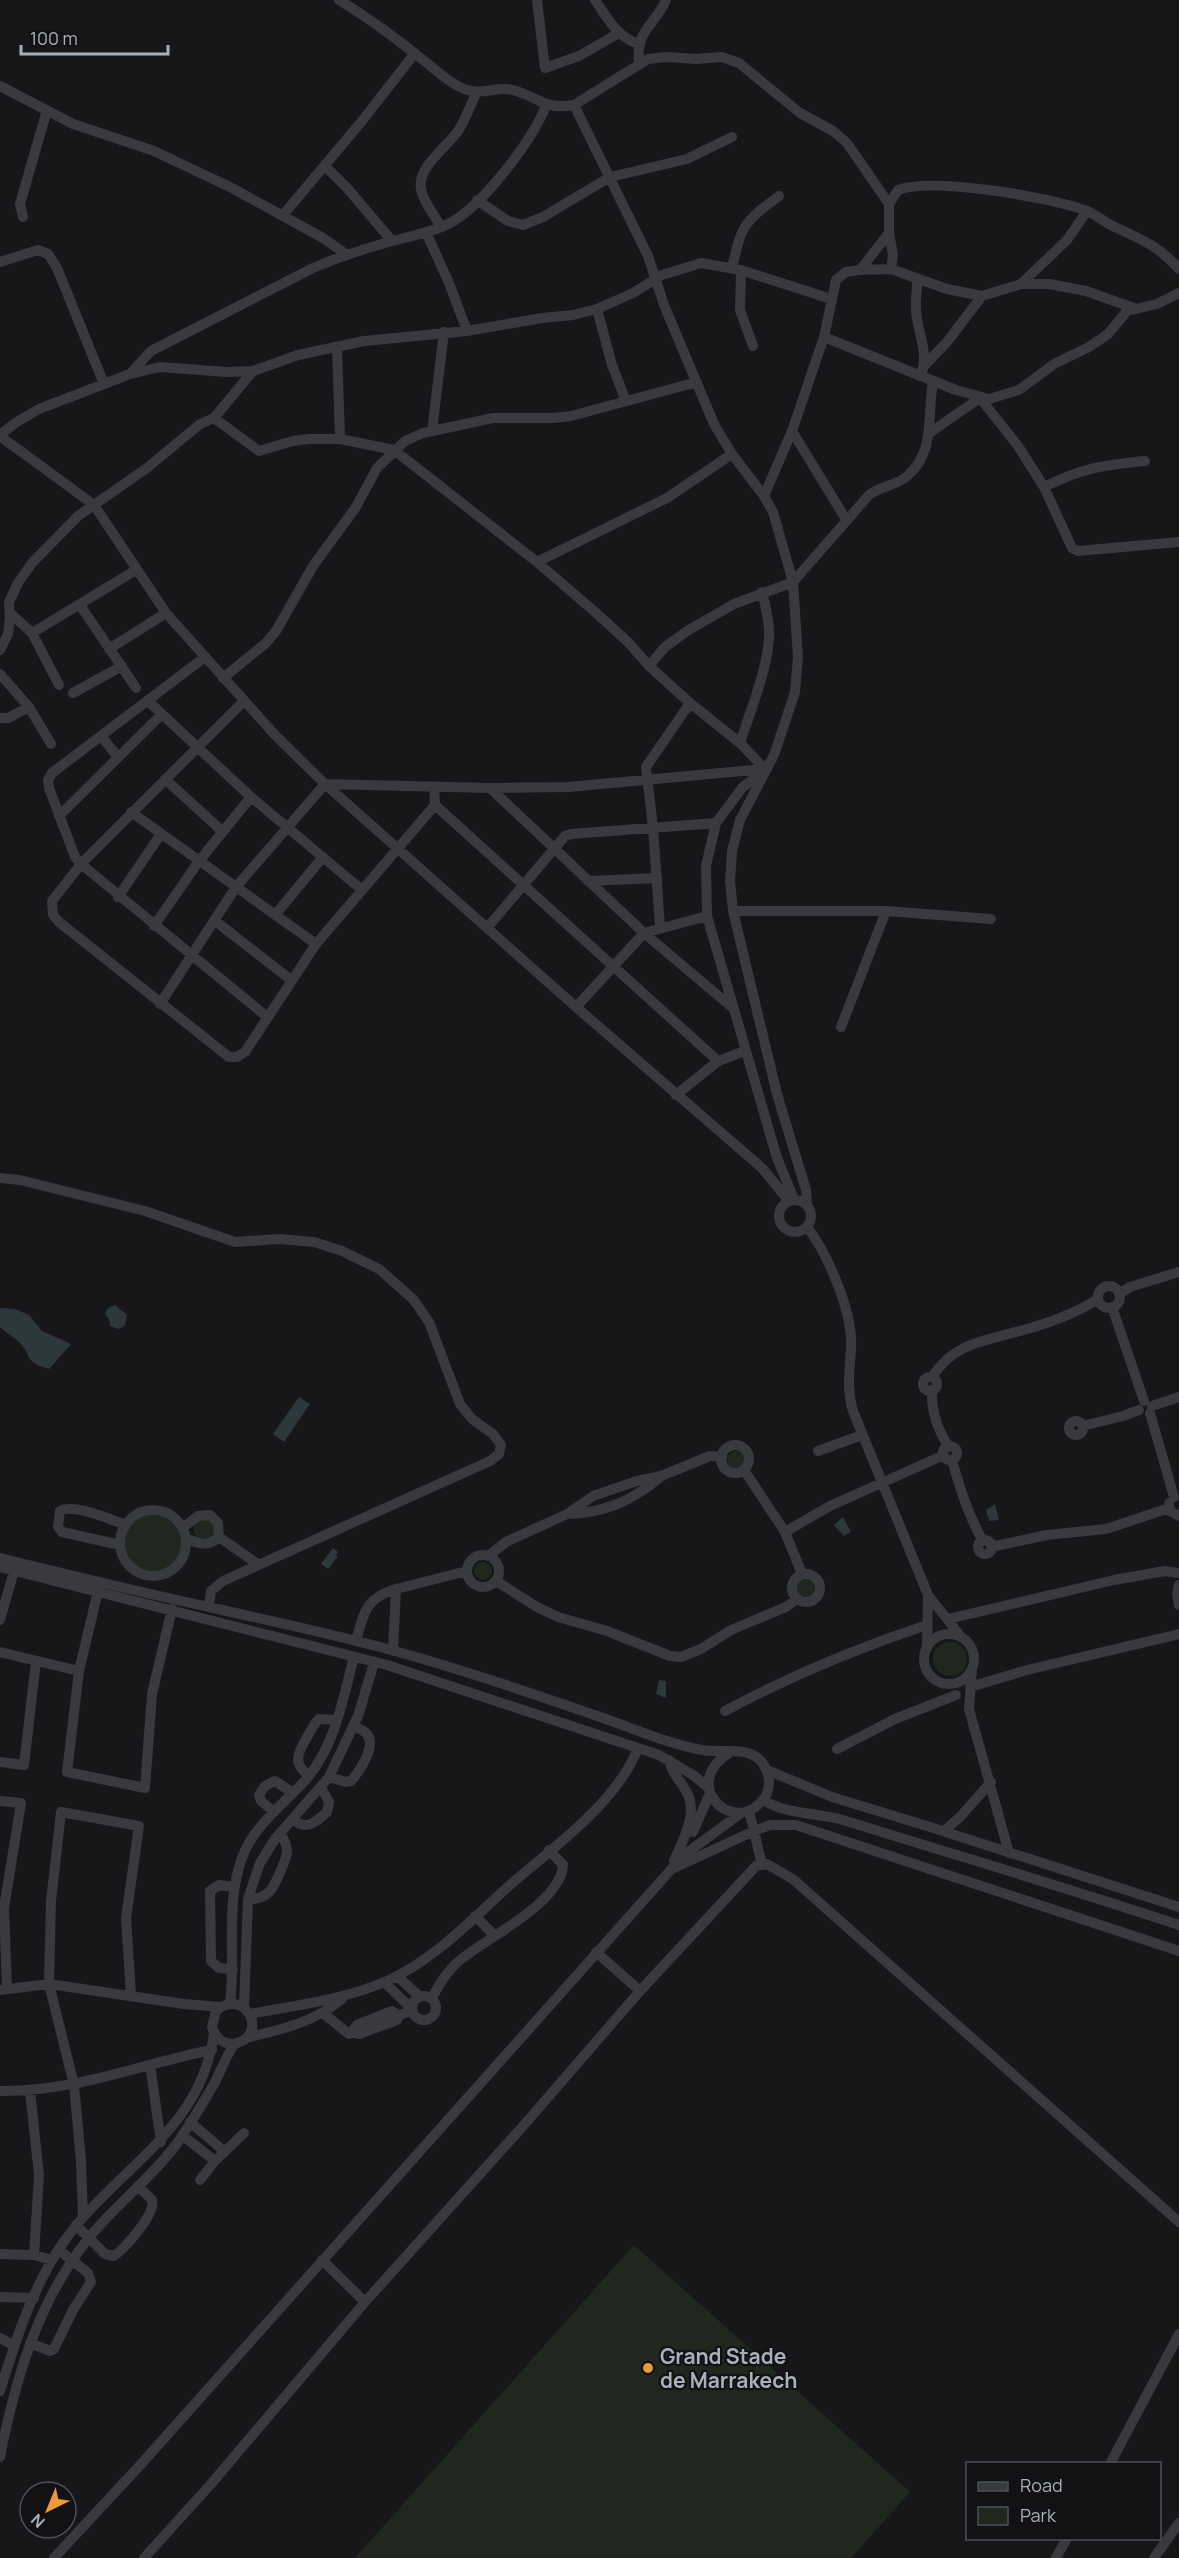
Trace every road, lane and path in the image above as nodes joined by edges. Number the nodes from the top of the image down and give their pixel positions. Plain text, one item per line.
1 (339, 0) edge
2 (537, 0) edge
3 (596, 0) edge
4 (666, 0) edge
5 (619, 33) junction
6 (639, 44) junction
7 (415, 53) junction
8 (639, 63) junction
9 (0, 86) edge
10 (477, 92) junction
11 (546, 105) junction
12 (574, 105) junction
13 (46, 110) junction
14 (732, 137) dead end
15 (325, 166) junction
16 (610, 177) junction
17 (779, 196) dead end
18 (477, 201) junction
19 (889, 204) junction
20 (1087, 211) junction
21 (283, 215) junction
22 (23, 217) dead end
23 (441, 227) junction
24 (426, 232) junction
25 (889, 233) junction
26 (392, 241) junction
27 (346, 255) junction
28 (0, 262) edge
29 (737, 269) junction
30 (1179, 269) edge
31 (860, 270) junction
32 (891, 270) junction
33 (654, 279) junction
34 (917, 279) junction
35 (1021, 284) junction
36 (1179, 293) edge
37 (982, 296) junction
38 (831, 299) junction
39 (1134, 308) junction
40 (597, 309) junction
41 (467, 331) junction
42 (444, 332) junction
43 (824, 337) junction
44 (753, 346) dead end
45 (337, 348) junction
46 (923, 370) junction
47 (253, 371) junction
48 (130, 374) junction
49 (933, 381) junction
50 (697, 382) junction
51 (105, 384) junction
52 (980, 398) junction
53 (626, 401) junction
54 (214, 418) junction
55 (432, 431) junction
56 (792, 432) junction
57 (928, 434) junction
58 (0, 436) edge
59 (340, 440) junction
60 (394, 450) junction
61 (732, 454) junction
62 (1145, 460) dead end
63 (1044, 487) junction
64 (764, 496) junction
65 (94, 505) junction
66 (847, 521) junction
67 (1179, 542) edge
68 (537, 562) junction
69 (136, 570) junction
70 (793, 582) junction
71 (762, 592) junction
72 (6, 606) edge
73 (80, 606) junction
74 (166, 613) junction
75 (32, 633) junction
76 (109, 649) junction
77 (0, 650) edge
78 (205, 657) junction
79 (122, 666) junction
80 (649, 666) junction
81 (0, 674) edge
82 (223, 678) junction
83 (59, 685) dead end
84 (136, 688) dead end
85 (73, 693) dead end
86 (148, 700) junction
87 (244, 701) junction
88 (690, 703) junction
89 (29, 707) junction
90 (162, 714) junction
91 (0, 718) edge
92 (101, 736) junction
93 (740, 743) junction
94 (51, 744) dead end
95 (197, 747) junction
96 (118, 757) junction
97 (765, 769) junction
98 (165, 779) junction
99 (647, 780) junction
100 (325, 784) junction
101 (434, 787) junction
102 (490, 788) junction
103 (251, 797) junction
104 (435, 805) junction
105 (131, 812) junction
106 (59, 816) junction
107 (716, 823) junction
108 (287, 827) junction
109 (654, 827) junction
110 (222, 831) junction
111 (161, 834) junction
112 (397, 848) junction
113 (553, 849) junction
114 (323, 857) junction
115 (199, 861) junction
116 (81, 864) junction
117 (657, 878) junction
118 (588, 881) junction
119 (524, 886) junction
120 (236, 887) junction
121 (362, 890) junction
122 (118, 897) junction
123 (733, 911) junction
124 (886, 911) junction
125 (275, 915) junction
126 (707, 916) junction
127 (991, 919) dead end
128 (214, 920) junction
129 (154, 926) junction
130 (660, 927) junction
131 (487, 928) junction
132 (644, 933) junction
133 (316, 944) junction
134 (190, 956) junction
135 (613, 967) junction
136 (291, 980) junction
137 (160, 1004) junction
138 (576, 1007) junction
139 (734, 1009) junction
140 (266, 1016) junction
141 (841, 1027) dead end
142 (745, 1051) junction
143 (718, 1061) junction
144 (676, 1095) junction
145 (0, 1178) edge
146 (791, 1200) junction
147 (807, 1204) junction
148 (807, 1227) junction
149 (1179, 1272) edge
150 (1119, 1294) junction
151 (1098, 1299) junction
152 (1112, 1307) junction
153 (1179, 1397) edge
154 (1146, 1407) junction
155 (1082, 1426) dead end
156 (862, 1435) junction
157 (818, 1451) dead end
158 (948, 1454) junction
159 (722, 1457) junction
160 (744, 1470) junction
161 (661, 1476) junction
162 (881, 1483) junction
163 (1177, 1497) edge
164 (1169, 1508) junction
165 (567, 1514) junction
166 (1179, 1516) edge
167 (126, 1525) junction
168 (182, 1528) junction
169 (785, 1532) junction
170 (219, 1537) junction
171 (187, 1539) junction
172 (120, 1545) junction
173 (488, 1556) junction
174 (259, 1565) junction
175 (131, 1567) junction
176 (1, 1568) edge
177 (1177, 1569) edge
178 (14, 1571) junction
179 (467, 1571) junction
180 (802, 1574) junction
181 (162, 1575) junction
182 (496, 1581) junction
183 (1179, 1585) edge
184 (126, 1588) junction
185 (396, 1589) junction
186 (98, 1591) junction
187 (158, 1595) junction
188 (928, 1595) junction
189 (797, 1599) junction
190 (1179, 1605) edge
191 (209, 1607) junction
192 (172, 1609) junction
193 (948, 1619) junction
194 (0, 1620) edge
195 (927, 1625) junction
196 (1179, 1634) edge
197 (962, 1638) junction
198 (356, 1641) junction
199 (927, 1648) junction
200 (393, 1651) junction
201 (0, 1652) edge
202 (354, 1658) junction
203 (36, 1661) junction
204 (374, 1663) junction
205 (972, 1668) junction
206 (79, 1671) junction
207 (347, 1683) junction
208 (943, 1683) junction
209 (970, 1687) junction
210 (367, 1689) junction
211 (956, 1695) junction
212 (969, 1709) junction
213 (724, 1711) dead end
214 (337, 1720) junction
215 (354, 1726) junction
216 (638, 1748) junction
217 (837, 1749) dead end
218 (729, 1753) junction
219 (669, 1760) junction
220 (0, 1762) edge
221 (767, 1770) junction
222 (309, 1775) junction
223 (329, 1777) junction
224 (991, 1782) junction
225 (321, 1787) junction
226 (709, 1790) junction
227 (293, 1793) junction
228 (764, 1800) junction
229 (0, 1801) edge
230 (274, 1812) junction
231 (745, 1812) junction
232 (292, 1819) junction
233 (754, 1831) junction
234 (944, 1831) junction
235 (280, 1833) junction
236 (549, 1850) junction
237 (1009, 1853) junction
238 (684, 1855) junction
239 (243, 1856) junction
240 (260, 1863) junction
241 (762, 1865) junction
242 (671, 1869) junction
243 (233, 1887) junction
244 (248, 1899) junction
245 (1179, 1907) edge
246 (475, 1916) junction
247 (1179, 1925) edge
248 (494, 1935) junction
249 (1179, 1951) edge
250 (596, 1952) junction
251 (233, 1969) junction
252 (397, 1976) junction
253 (384, 1982) junction
254 (49, 1984) junction
255 (3, 1990) edge
256 (640, 1991) junction
257 (131, 1995) junction
258 (419, 1996) junction
259 (345, 1997) junction
260 (432, 1998) junction
261 (226, 2005) junction
262 (412, 2009) junction
263 (247, 2011) junction
264 (324, 2014) junction
265 (214, 2032) junction
266 (246, 2038) junction
267 (235, 2044) junction
268 (212, 2050) junction
269 (150, 2065) junction
270 (74, 2085) junction
271 (0, 2091) edge
272 (30, 2091) junction
273 (177, 2120) junction
274 (186, 2128) junction
275 (244, 2133) dead end
276 (161, 2142) junction
277 (225, 2151) junction
278 (215, 2161) junction
279 (200, 2180) dead end
280 (119, 2181) junction
281 (135, 2189) junction
282 (79, 2221) junction
283 (1179, 2222) edge
284 (89, 2237) junction
285 (58, 2250) junction
286 (0, 2254) edge
287 (34, 2254) junction
288 (73, 2259) junction
289 (52, 2260) junction
290 (322, 2260) junction
291 (0, 2297) edge
292 (34, 2298) junction
293 (365, 2302) junction
294 (1179, 2334) edge
295 (0, 2338) edge
296 (30, 2343) junction
297 (13, 2345) junction
298 (0, 2389) edge
299 (17, 2390) junction
300 (0, 2457) edge
301 (1111, 2462) edge
302 (1179, 2523) edge
303 (1066, 2540) edge
304 (1056, 2556) edge
305 (54, 2558) edge
306 (144, 2558) edge
307 (1154, 2558) edge

1 - 7 street
2 - 5 street
3 - 5 street
4 - 6 street
5 - 6 street
6 - 8 street
7 - 10 street
7 - 15 street
8 - 12 street
8 - 19 street
9 - 13 street
10 - 11 street
10 - 23 street
11 - 12 street
11 - 18 street
12 - 16 street
13 - 21 street
13 - 22 street
14 - 16 street
15 - 21 street
15 - 26 street
16 - 18 street
16 - 33 street
17 - 29 street
18 - 23 street
19 - 20 street
19 - 25 street
20 - 30 street
20 - 35 street
21 - 27 street
23 - 24 street
24 - 26 street
24 - 41 street
25 - 31 street
25 - 32 street
26 - 27 street
27 - 48 street
28 - 51 street
29 - 33 street
29 - 38 street
29 - 44 street
31 - 32 street
31 - 38 street
32 - 34 street
33 - 40 street
33 - 50 street
34 - 37 street
34 - 46 street
35 - 37 street
35 - 39 street
36 - 39 street
37 - 46 street
38 - 43 street
39 - 52 street
40 - 41 street
40 - 53 street
41 - 42 street
42 - 45 street
42 - 55 street
43 - 46 street
43 - 56 street
45 - 47 street
45 - 59 street
46 - 49 street
47 - 48 street
47 - 54 street
48 - 51 street
49 - 52 street
49 - 57 street
50 - 53 street
50 - 61 street
51 - 58 street
52 - 57 street
52 - 63 street
53 - 55 street
54 - 59 street
54 - 65 street
55 - 60 street
56 - 64 street
56 - 66 street
57 - 66 street
58 - 65 street
59 - 60 street
60 - 68 street
60 - 82 street
61 - 64 street
61 - 68 street
62 - 63 street
63 - 67 street
64 - 70 street
65 - 69 street
65 - 72 street
66 - 70 street
68 - 80 street
69 - 73 street
69 - 74 street
70 - 71 street
70 - 97 street
71 - 80 street
71 - 93 street
72 - 75 street
72 - 77 street
73 - 75 street
73 - 76 street
74 - 76 street
74 - 78 street
75 - 83 street
76 - 79 street
78 - 82 street
78 - 86 street
79 - 84 street
79 - 85 street
80 - 88 street
81 - 89 street
82 - 87 street
86 - 90 street
86 - 92 street
87 - 95 street
87 - 100 street
88 - 93 street
88 - 99 street
89 - 91 street
89 - 94 street
90 - 95 street
90 - 96 street
92 - 96 street
92 - 106 street
93 - 97 street
95 - 98 street
95 - 103 street
96 - 106 street
97 - 99 street
97 - 107 street
97 - 123 street
98 - 105 street
98 - 110 street
99 - 102 street
99 - 109 street
100 - 101 street
100 - 108 street
100 - 112 street
101 - 102 street
101 - 104 street
102 - 113 street
103 - 108 street
103 - 110 street
104 - 112 street
104 - 119 street
105 - 111 street
105 - 116 street
106 - 116 street
107 - 109 street
107 - 126 street
108 - 114 street
108 - 120 street
109 - 113 street
109 - 117 street
110 - 115 street
111 - 115 street
111 - 122 street
112 - 121 street
112 - 131 street
113 - 118 street
113 - 119 street
114 - 121 street
114 - 125 street
115 - 120 street
115 - 129 street
116 - 122 street
116 - 137 street
117 - 118 street
117 - 130 street
118 - 132 street
119 - 131 street
119 - 135 street
120 - 125 street
120 - 128 street
121 - 133 street
122 - 129 street
123 - 124 street
123 - 147 street
124 - 127 street
124 - 141 street
125 - 133 street
126 - 130 street
126 - 139 street
128 - 134 street
128 - 136 street
129 - 134 street
130 - 132 street
131 - 138 street
132 - 135 street
132 - 139 street
133 - 136 street
134 - 137 street
134 - 140 street
135 - 138 street
135 - 143 street
136 - 140 street
137 - 140 street
138 - 144 street
139 - 142 street
142 - 143 street
142 - 146 street
143 - 144 street
144 - 146 street
145 - 174 street
146 - 147 street
146 - 148 street
147 - 148 street
148 - 156 street
149 - 150 street
150 - 151 street
150 - 152 street
151 - 152 street
151 - 158 street
152 - 154 street
153 - 154 street
154 - 155 street
154 - 163 street
156 - 157 street
156 - 162 street
158 - 162 street
158 - 164 street
159 - 160 street
159 - 160 street
159 - 161 street
160 - 169 street
161 - 165 street
161 - 165 street
162 - 169 street
162 - 188 street
163 - 164 street
164 - 166 street
165 - 173 street
167 - 168 street
167 - 172 street
167 - 172 street
168 - 170 street
168 - 171 street
169 - 180 street
170 - 171 street
170 - 174 street
171 - 181 street
172 - 175 street
173 - 179 street
173 - 182 street
174 - 191 street
175 - 181 street
175 - 184 street
176 - 178 street
176 - 184 street
177 - 193 street
178 - 186 street
178 - 194 street
179 - 182 street
179 - 185 street
180 - 189 street
180 - 189 street
181 - 187 street
182 - 189 street
183 - 190 street
184 - 187 street
185 - 198 street
185 - 200 street
186 - 192 street
186 - 206 street
187 - 191 street
188 - 193 street
188 - 195 street
191 - 198 street
192 - 202 street
192 - 206 street
193 - 197 street
195 - 199 street
195 - 213 street
196 - 209 street
197 - 199 street
197 - 205 street
198 - 200 street
199 - 208 street
200 - 218 street
201 - 203 street
202 - 204 street
202 - 207 street
203 - 206 street
203 - 220 street
204 - 210 street
204 - 216 street
205 - 208 street
205 - 209 street
207 - 210 street
207 - 214 street
208 - 211 street
209 - 212 street
210 - 215 street
211 - 212 street
211 - 217 street
212 - 224 street
214 - 222 street
214 - 222 street
215 - 223 street
215 - 223 street
216 - 219 street
216 - 236 street
218 - 221 street
218 - 226 street
219 - 226 street
219 - 242 street
221 - 228 street
221 - 234 street
222 - 227 street
223 - 225 street
224 - 234 street
224 - 237 street
225 - 232 street
225 - 232 street
226 - 231 street
226 - 238 street
227 - 230 street
227 - 230 street
228 - 231 street
228 - 247 street
229 - 255 street
230 - 239 street
231 - 233 street
231 - 238 street
232 - 235 street
233 - 241 street
233 - 242 street
233 - 249 street
234 - 237 street
235 - 240 street
235 - 244 street
236 - 246 street
236 - 248 street
237 - 245 street
238 - 242 street
239 - 240 street
239 - 243 street
240 - 244 street
241 - 256 street
241 - 283 street
242 - 250 street
243 - 251 street
243 - 251 street
244 - 263 street
246 - 248 street
246 - 252 street
248 - 260 street
250 - 256 street
250 - 290 street
251 - 261 street
252 - 253 street
252 - 258 street
253 - 259 street
253 - 262 street
254 - 255 street
254 - 257 street
254 - 257 street
254 - 270 street
256 - 293 street
257 - 261 street
258 - 260 street
258 - 262 street
259 - 263 street
259 - 264 street
260 - 262 street
261 - 263 street
261 - 265 street
262 - 264 street
263 - 266 street
264 - 266 street
265 - 267 street
265 - 268 street
266 - 267 street
267 - 274 street
268 - 269 street
268 - 273 street
269 - 270 street
269 - 276 street
270 - 272 street
270 - 282 street
271 - 272 street
272 - 287 street
273 - 274 street
273 - 276 street
274 - 277 street
274 - 278 street
274 - 281 street
275 - 277 street
276 - 280 street
277 - 278 street
278 - 279 street
280 - 281 street
280 - 282 street
281 - 284 street
281 - 284 street
282 - 284 street
282 - 285 street
284 - 288 street
285 - 288 street
285 - 289 street
286 - 287 street
287 - 289 street
288 - 296 street
288 - 296 street
289 - 292 street
290 - 293 street
290 - 305 street
291 - 292 street
292 - 297 street
293 - 306 street
294 - 301 street
295 - 297 street
296 - 299 street
297 - 298 street
298 - 299 street
299 - 300 street
302 - 307 street
303 - 304 street

